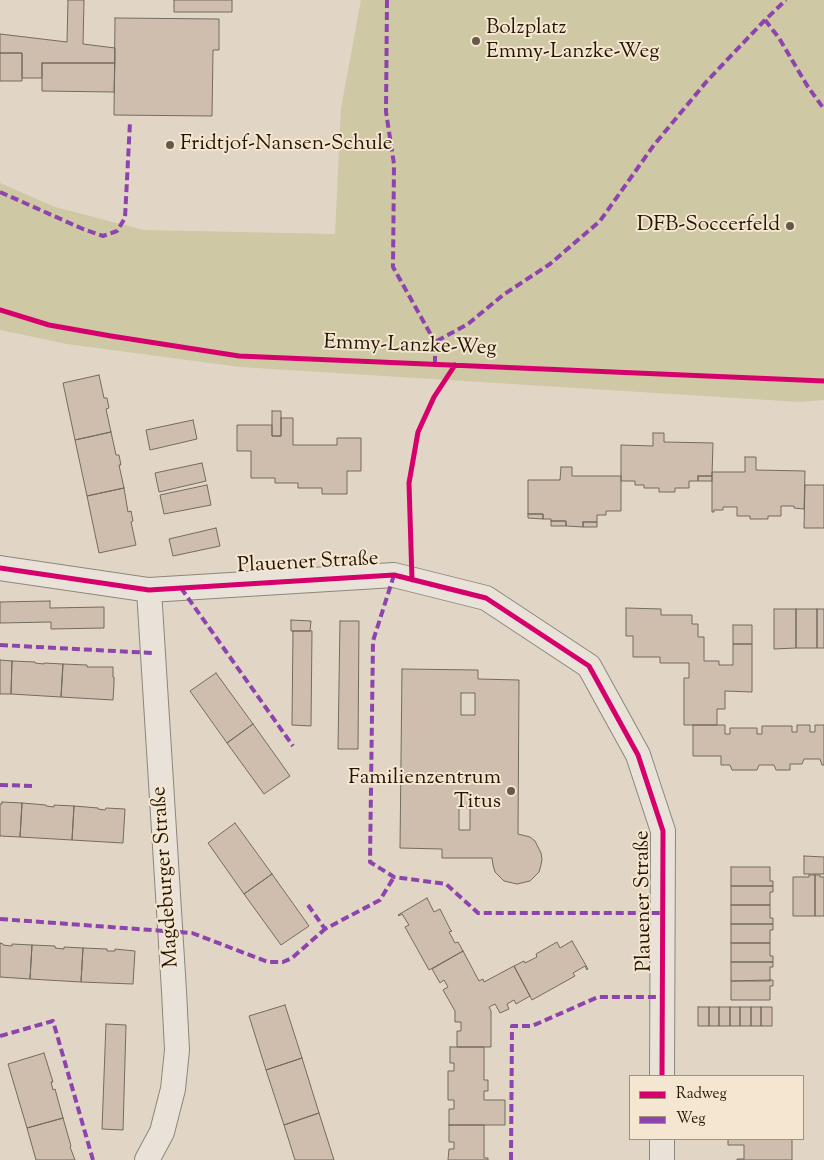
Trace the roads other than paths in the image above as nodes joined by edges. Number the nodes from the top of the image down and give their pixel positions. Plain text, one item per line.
1 (0, 568) edge
2 (149, 590) junction
3 (662, 1075) edge
4 (662, 1140) edge
5 (147, 1160) edge
6 (662, 1160) edge

1 - 2 street, Plauener Straße
2 - 3 street, Plauener Straße
2 - 5 street, Magdeburger Straße
4 - 6 street

